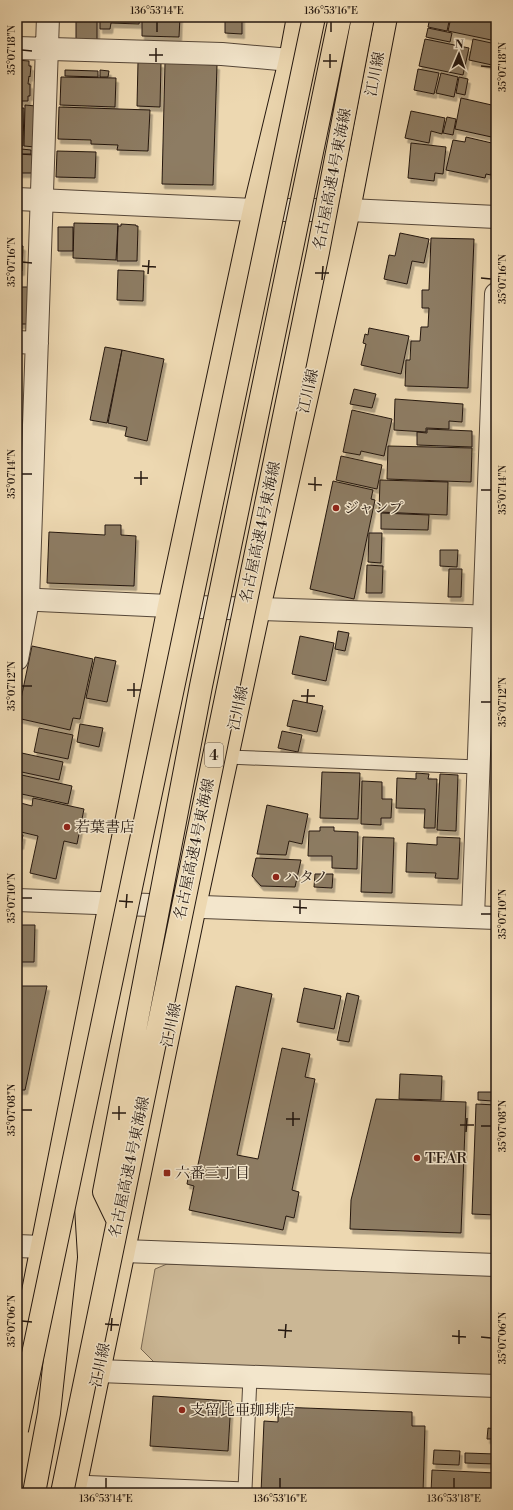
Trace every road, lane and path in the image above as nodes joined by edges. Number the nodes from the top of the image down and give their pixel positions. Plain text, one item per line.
1 (48, 17) edge
2 (298, 17) edge
3 (314, 17) edge
4 (340, 17) edge
5 (363, 17) edge
6 (386, 17) edge
7 (17, 48) edge
8 (47, 49) junction
9 (290, 60) junction
10 (17, 199) edge
11 (42, 200) junction
12 (254, 210) junction
13 (349, 210) junction
14 (496, 217) edge
15 (496, 294) edge
16 (27, 342) edge
17 (495, 358) edge
18 (25, 465) edge
19 (492, 481) edge
20 (22, 599) edge
21 (169, 606) junction
22 (259, 609) junction
23 (490, 616) edge
24 (17, 659) edge
25 (228, 757) junction
26 (487, 767) edge
27 (17, 900) edge
28 (110, 904) junction
29 (195, 906) junction
30 (473, 918) junction
31 (496, 918) edge
32 (60, 1158) junction
33 (118, 1221) junction
34 (17, 1246) edge
35 (42, 1247) junction
36 (124, 1251) junction
37 (496, 1265) edge
38 (17, 1372) edge
39 (99, 1372) junction
40 (250, 1377) junction
41 (496, 1386) edge
42 (17, 1430) edge
43 (70, 1489) edge
44 (34, 1493) edge

1 - 8 street
2 - 9 main road
3 - 42 main road, bridge
4 - 33 main road, bridge
5 - 33 main road, 名古屋高速4号東海線 / 4, bridge
6 - 13 main road, 江川線
7 - 8 street
8 - 9 street
8 - 11 street
9 - 12 main road
10 - 11 street
11 - 12 street
11 - 16 street
12 - 13 street
12 - 21 main road
13 - 14 street
13 - 22 main road, 江川線
15 - 17 street
16 - 18 street
17 - 19 street
18 - 20 street
19 - 23 street
20 - 21 street
20 - 24 street
21 - 22 street
21 - 28 main road
22 - 23 street
22 - 25 main road, 江川線
23 - 26 street
25 - 26 lane
25 - 29 main road, 江川線
26 - 30 street
27 - 28 street
28 - 29 street
28 - 32 main road
29 - 30 street
29 - 36 main road, 江川線
30 - 31 street
32 - 35 main road
32 - 44 main road
33 - 43 main road, 名古屋高速4号東海線 / 4, bridge
34 - 35 street
35 - 38 main road
36 - 37 street
36 - 39 main road, 江川線
39 - 40 street
39 - 43 main road, 江川線
40 - 41 street
40 - 43 lane

